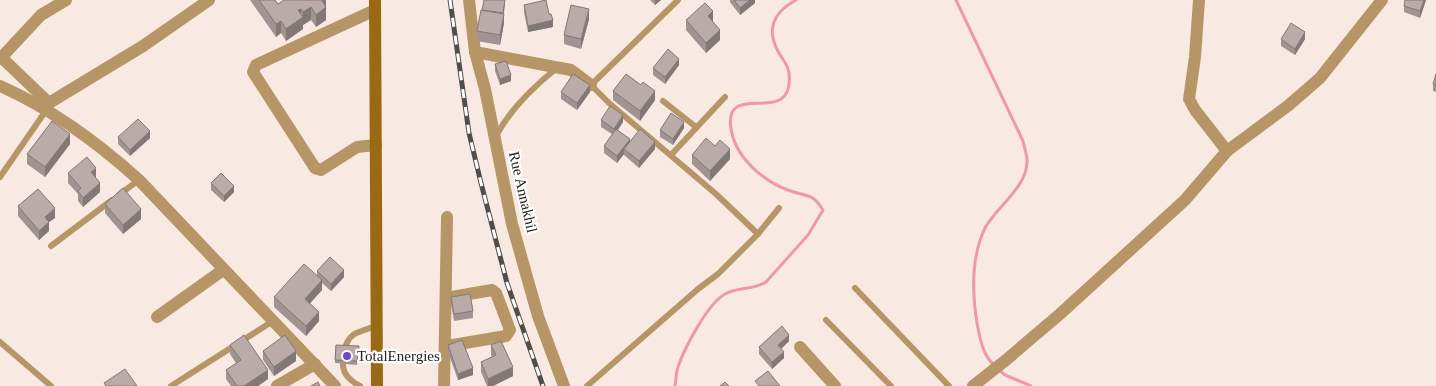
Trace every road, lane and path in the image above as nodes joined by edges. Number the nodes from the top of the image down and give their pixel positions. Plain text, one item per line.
1 (66, 0) edge
2 (209, 0) edge
3 (469, 0) edge
4 (678, 0) edge
5 (1200, 0) edge
6 (1382, 0) edge
7 (375, 5) edge
8 (475, 52) junction
9 (1, 57) edge
10 (559, 67) junction
11 (591, 85) junction
12 (0, 86) edge
13 (725, 96) dead end
14 (663, 101) dead end
15 (48, 106) junction
16 (696, 127) junction
17 (495, 140) junction
18 (376, 145) junction
19 (1227, 151) junction
20 (671, 155) junction
21 (0, 177) edge
22 (139, 180) junction
23 (779, 208) dead end
24 (447, 217) dead end
25 (758, 234) junction
26 (51, 246) dead end
27 (223, 270) junction
28 (855, 288) dead end
29 (446, 298) junction
30 (157, 317) dead end
31 (826, 320) dead end
32 (273, 321) junction
33 (375, 326) junction
34 (0, 342) edge
35 (445, 346) junction
36 (800, 347) dead end
37 (315, 364) junction
38 (351, 384) edge
39 (51, 386) edge
40 (171, 386) edge
41 (277, 386) edge
42 (335, 386) edge
43 (360, 386) edge
44 (376, 386) edge
45 (444, 386) edge
46 (564, 386) edge
47 (587, 386) edge
48 (836, 386) edge
49 (891, 386) edge
50 (948, 386) edge
51 (974, 386) edge

1 - 9 street
2 - 15 street
3 - 8 street, Rue Annakhil
4 - 11 lane
5 - 19 street
6 - 19 street
7 - 18 main road
7 - 18 street
8 - 10 street
8 - 17 street, Rue Annakhil
9 - 15 street
10 - 11 street
10 - 17 lane
11 - 20 lane
12 - 15 street
13 - 16 lane
14 - 16 lane
15 - 21 lane
15 - 22 street
16 - 20 lane
17 - 46 street, Rue Annakhil
18 - 33 main road
19 - 51 street
20 - 25 lane
22 - 26 lane
22 - 27 street
23 - 25 lane
24 - 29 street
25 - 47 lane
27 - 30 street
27 - 32 street
28 - 50 lane
29 - 35 street
29 - 35 street
31 - 49 lane
32 - 37 street
32 - 40 lane
33 - 38 lane
33 - 44 main road
34 - 39 lane
35 - 45 street
36 - 48 street
37 - 41 street
37 - 42 street
38 - 43 lane

